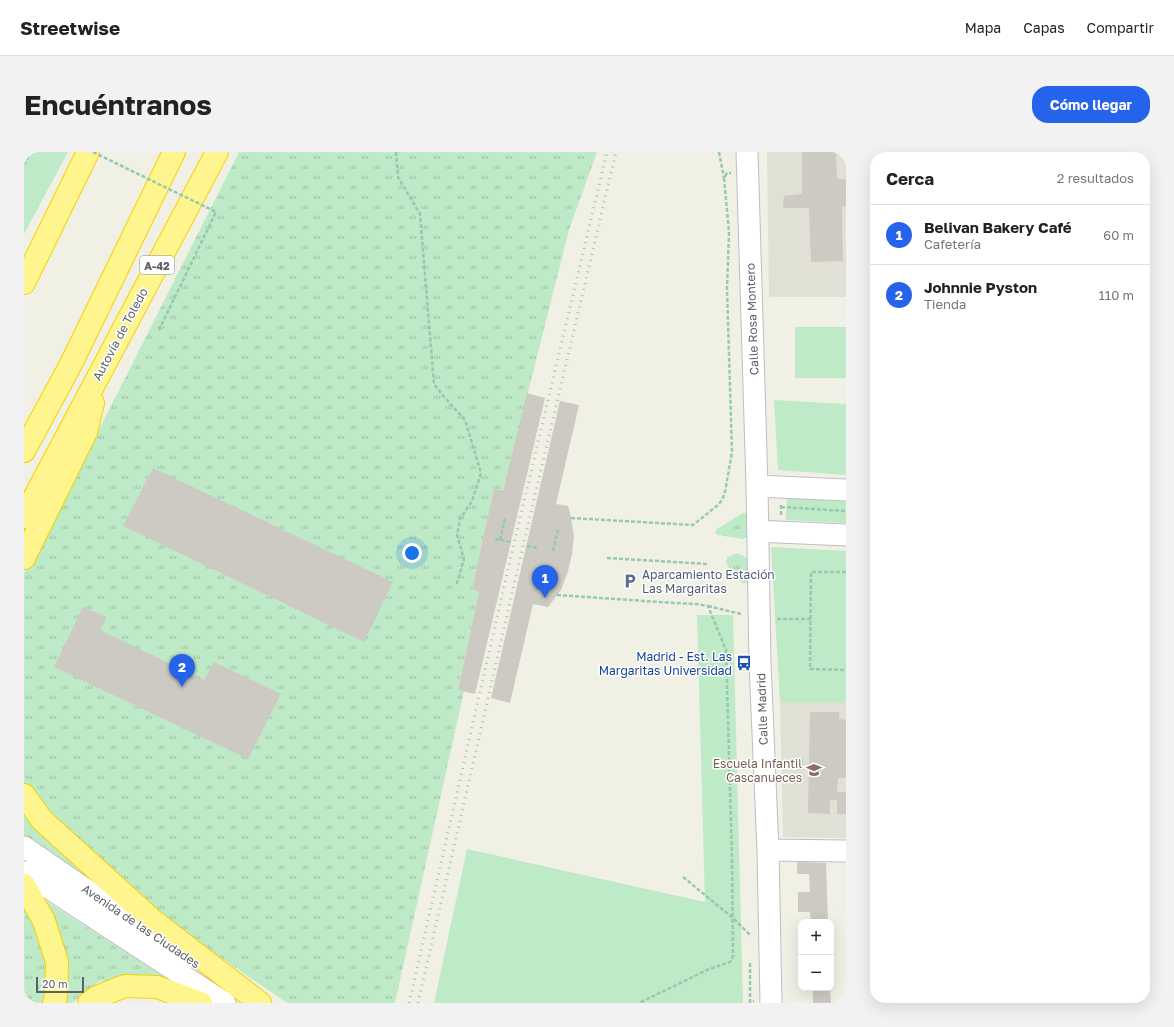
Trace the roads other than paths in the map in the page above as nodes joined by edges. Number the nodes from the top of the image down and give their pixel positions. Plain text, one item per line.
1 (174, 152) edge
2 (217, 152) edge
3 (88, 155) edge
4 (748, 162) edge
5 (24, 248) edge
6 (24, 283) edge
7 (99, 373) junction
8 (24, 451) edge
9 (757, 486) junction
10 (846, 490) edge
11 (24, 517) edge
12 (758, 531) junction
13 (846, 535) edge
14 (24, 558) edge
15 (24, 795) edge
16 (24, 847) edge
17 (768, 850) junction
18 (846, 851) edge
19 (24, 872) edge
20 (24, 885) edge
21 (771, 1002) edge
22 (54, 1003) edge
23 (89, 1003) edge
24 (201, 1003) edge
25 (225, 1003) edge
26 (260, 1003) edge

1 - 8 highway, A-42
2 - 7 highway, Autovía de Toledo / A-42
3 - 5 highway
3 - 6 highway
4 - 9 street, Calle Rosa Montero
7 - 11 highway, Autovía de Toledo / A-42
7 - 14 highway
9 - 10 street
9 - 12 street, Calle Madrid
12 - 13 street
12 - 17 street, Calle Madrid
15 - 26 highway
16 - 26 street, Avenida de las Ciudades
17 - 18 street
17 - 21 street, Calle Madrid
19 - 25 street, Avenida de las Ciudades
20 - 22 highway
23 - 24 highway

